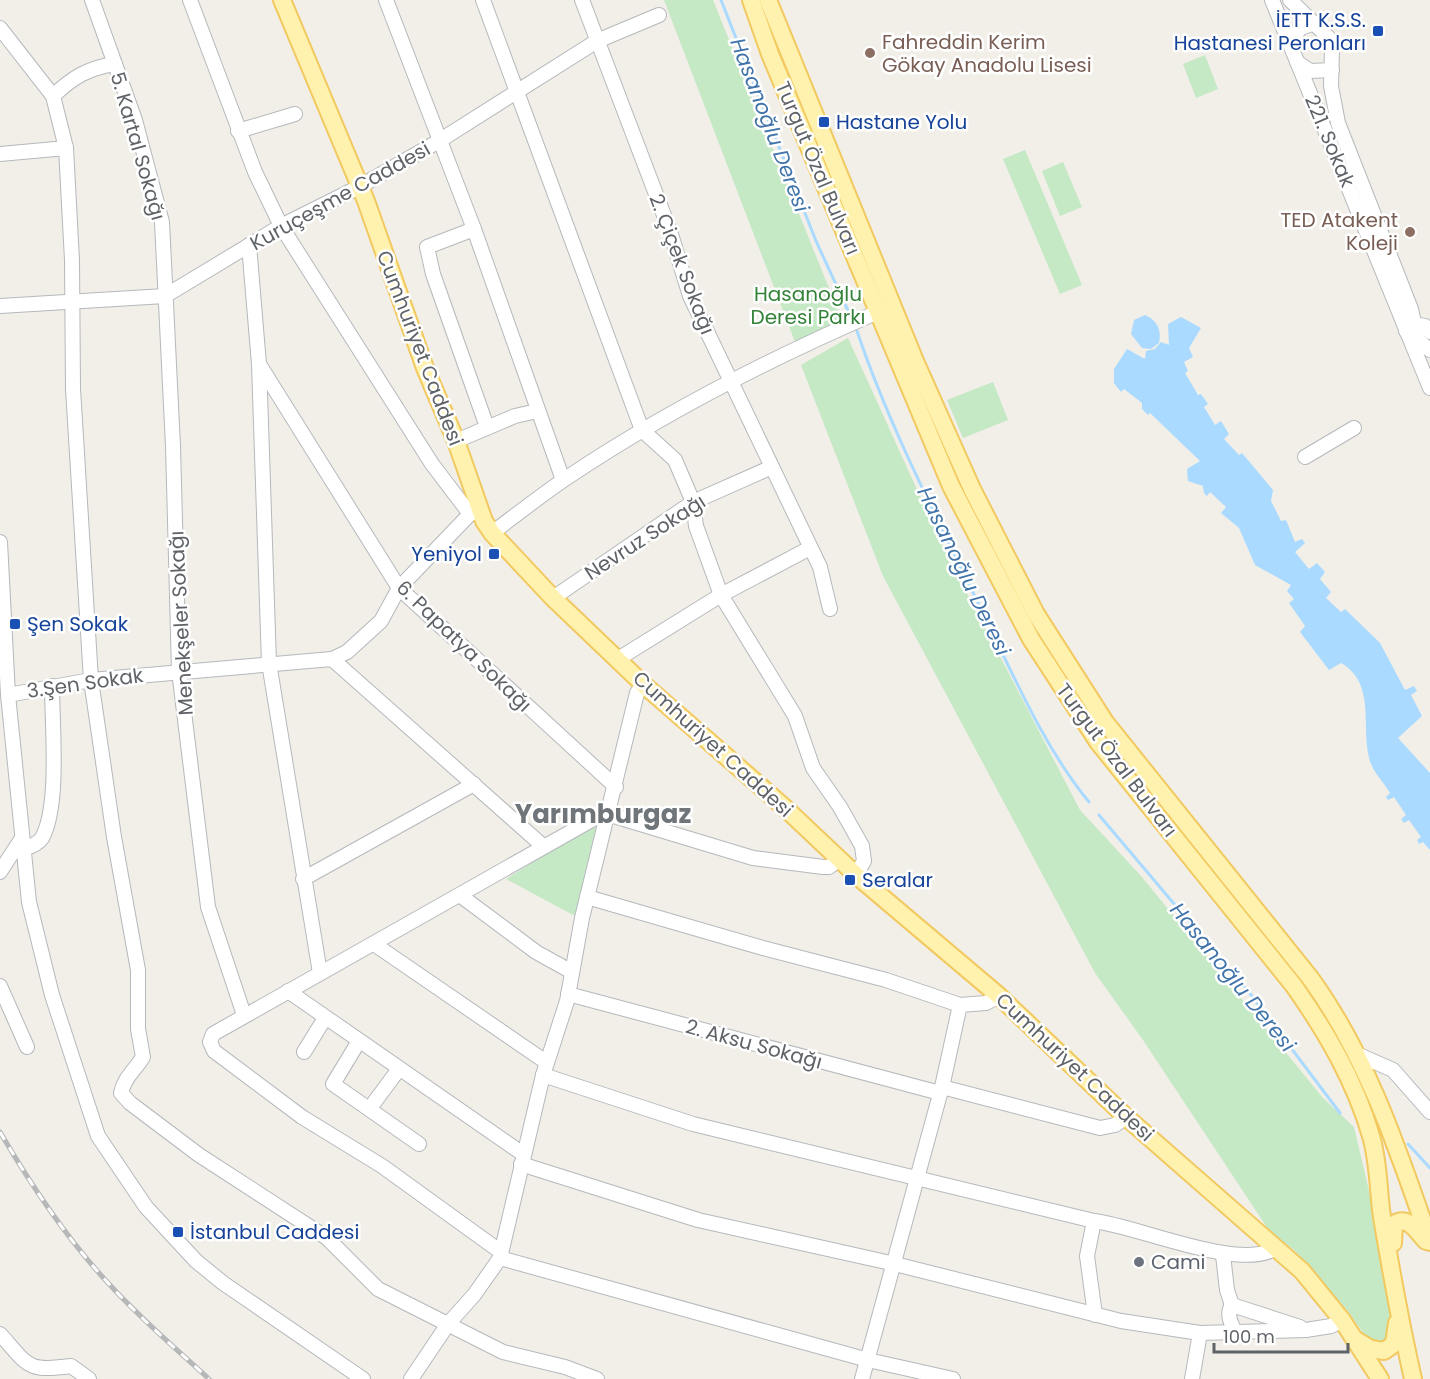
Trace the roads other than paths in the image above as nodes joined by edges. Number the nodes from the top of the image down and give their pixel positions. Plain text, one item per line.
1 (92, 0) edge
2 (190, 0) edge
3 (282, 0) edge
4 (386, 0) edge
5 (483, 0) edge
6 (582, 0) edge
7 (751, 0) edge
8 (768, 0) edge
9 (1272, 0) edge
10 (1290, 0) edge
11 (659, 15) dead end
12 (1315, 23) junction
13 (0, 28) edge
14 (597, 41) junction
15 (1290, 44) junction
16 (1297, 62) junction
17 (115, 64) junction
18 (1332, 70) junction
19 (518, 92) junction
20 (53, 96) junction
21 (295, 114) dead end
22 (238, 130) junction
23 (439, 141) junction
24 (66, 148) junction
25 (0, 154) edge
26 (359, 187) junction
27 (281, 226) junction
28 (474, 230) junction
29 (249, 245) junction
30 (165, 296) junction
31 (72, 303) junction
32 (0, 306) edge
33 (878, 312) junction
34 (1419, 328) edge
35 (1418, 340) junction
36 (1430, 350) edge
37 (258, 363) junction
38 (1427, 372) edge
39 (730, 381) junction
40 (537, 411) junction
41 (487, 427) junction
42 (1354, 428) dead end
43 (642, 430) junction
44 (456, 441) junction
45 (1305, 457) dead end
46 (772, 467) junction
47 (563, 480) junction
48 (693, 502) junction
49 (475, 511) junction
50 (492, 533) junction
51 (0, 542) edge
52 (810, 548) junction
53 (399, 588) junction
54 (721, 595) junction
55 (553, 598) junction
56 (830, 609) dead end
57 (332, 659) junction
58 (618, 659) junction
59 (269, 663) junction
60 (179, 671) junction
61 (91, 680) junction
62 (644, 684) junction
63 (52, 686) junction
64 (8, 695) junction
65 (474, 784) junction
66 (616, 787) junction
67 (608, 813) junction
68 (23, 844) junction
69 (543, 846) junction
70 (839, 859) junction
71 (0, 872) edge
72 (856, 875) junction
73 (303, 879) junction
74 (461, 896) junction
75 (587, 897) junction
76 (374, 944) junction
77 (572, 972) junction
78 (320, 973) junction
79 (0, 986) edge
80 (288, 991) junction
81 (568, 994) junction
82 (999, 996) junction
83 (960, 1005) junction
84 (244, 1015) junction
85 (325, 1018) junction
86 (359, 1041) junction
87 (27, 1047) dead end
88 (304, 1052) dead end
89 (1359, 1055) junction
90 (399, 1069) junction
91 (544, 1069) junction
92 (941, 1090) junction
93 (370, 1108) junction
94 (1430, 1112) edge
95 (1126, 1117) junction
96 (419, 1144) dead end
97 (522, 1159) junction
98 (916, 1177) junction
99 (1095, 1221) junction
100 (1430, 1244) edge
101 (1276, 1248) junction
102 (500, 1255) junction
103 (1223, 1255) junction
104 (895, 1264) junction
105 (1397, 1301) junction
106 (1232, 1305) junction
107 (1095, 1315) junction
108 (1342, 1320) junction
109 (448, 1324) junction
110 (1306, 1330) junction
111 (1235, 1332) junction
112 (1200, 1333) junction
113 (0, 1334) edge
114 (1404, 1338) junction
115 (1356, 1340) junction
116 (868, 1360) junction
117 (89, 1379) edge
118 (363, 1379) edge
119 (411, 1379) edge
120 (597, 1379) edge
121 (862, 1379) edge
122 (953, 1379) edge
123 (1192, 1379) edge
124 (1380, 1379) edge
125 (1413, 1379) edge
126 (1418, 1379) edge

1 - 17 street, 5. Kartal Sokağı
2 - 22 street
3 - 26 main road, Cumhuriyet Caddesi
4 - 23 street
5 - 19 street
6 - 14 street, 2. Çiçek Sokağı
7 - 33 main road, Turgut Özal Bulvarı
8 - 89 main road, Turgut Özal Bulvarı
9 - 15 street
10 - 12 street, 221. Sokak
11 - 14 street, Kuruçeşme Caddesi
12 - 15 street
12 - 18 street, 221. Sokak
13 - 20 street
14 - 19 street, Kuruçeşme Caddesi
14 - 39 street, 2. Çiçek Sokağı
15 - 16 street
16 - 18 street
16 - 34 street, 221. Sokak
17 - 20 street
17 - 30 street, 5. Kartal Sokağı
18 - 34 street, 221. Sokak
19 - 23 street, Kuruçeşme Caddesi
19 - 43 street
20 - 24 street
21 - 22 street
22 - 27 street
23 - 26 street, Kuruçeşme Caddesi
23 - 28 street
24 - 25 street
24 - 31 street
26 - 27 street, Kuruçeşme Caddesi
26 - 44 main road, Cumhuriyet Caddesi
27 - 29 street, Kuruçeşme Caddesi
27 - 49 street
28 - 40 street
28 - 41 street
29 - 30 street, Kuruçeşme Caddesi
29 - 37 street
30 - 31 street, Kuruçeşme Caddesi
30 - 60 street, Menekşeler Sokağı
31 - 32 street, Kuruçeşme Caddesi
31 - 61 street
33 - 39 street
33 - 105 main road, Turgut Özal Bulvarı
34 - 35 street, 221. Sokak
34 - 38 street, 221. Sokak
35 - 36 street
35 - 38 street, 221. Sokak
37 - 53 street, 6. Papatya Sokağı
37 - 59 street
39 - 43 street
39 - 46 street, 2. Çiçek Sokağı
40 - 41 street
40 - 47 street
41 - 44 street
42 - 45 street
43 - 47 street
43 - 48 street
44 - 49 main road, Cumhuriyet Caddesi
46 - 48 street, Nevruz Sokağı
46 - 52 street, 2. Çiçek Sokağı
47 - 50 street
48 - 54 street
48 - 55 street, Nevruz Sokağı
49 - 50 main road, Cumhuriyet Caddesi
49 - 53 street
50 - 55 main road, Cumhuriyet Caddesi
51 - 64 street
52 - 54 street
52 - 56 street, 2. Çiçek Sokağı
53 - 57 street
53 - 66 street, 6. Papatya Sokağı
54 - 58 street
54 - 72 street
55 - 58 main road, Cumhuriyet Caddesi
57 - 59 street, 3.Şen Sokak
57 - 65 street
58 - 62 main road, Cumhuriyet Caddesi
59 - 60 street, 3.Şen Sokak
59 - 73 street
60 - 61 street, 3.Şen Sokak
60 - 84 street, Menekşeler Sokağı
61 - 63 street, 3.Şen Sokak
61 - 109 street
62 - 66 street
62 - 70 main road, Cumhuriyet Caddesi
63 - 64 street, 3.Şen Sokak
63 - 68 street
64 - 68 street
65 - 69 street
65 - 73 street
66 - 67 street
67 - 69 street
67 - 70 street
67 - 75 street
68 - 71 street
68 - 118 street
69 - 74 street
70 - 72 main road, Cumhuriyet Caddesi
72 - 82 main road, Cumhuriyet Caddesi
73 - 78 street
74 - 76 street
74 - 77 street
75 - 77 street
75 - 83 street
76 - 78 street
76 - 91 street
77 - 81 street
78 - 80 street
79 - 87 street
80 - 84 street
80 - 85 street
81 - 91 street
81 - 92 street, 2. Aksu Sokağı
82 - 83 street
82 - 95 main road, Cumhuriyet Caddesi
83 - 92 street
84 - 102 street
85 - 86 street
85 - 88 street
86 - 90 street
86 - 93 street
89 - 94 street
89 - 100 main road, Turgut Özal Bulvarı
90 - 93 street
90 - 97 street
91 - 97 street
91 - 98 street
92 - 95 street, 2. Aksu Sokağı
92 - 98 street
93 - 96 street
95 - 101 main road, Cumhuriyet Caddesi
97 - 102 street
97 - 104 street
98 - 99 street
98 - 104 street
99 - 103 street
99 - 107 street
100 - 105 main road
101 - 103 street
101 - 108 main road, Cumhuriyet Caddesi
102 - 109 street
102 - 116 street
103 - 106 street
104 - 107 street
104 - 116 street
105 - 114 main road, Turgut Özal Bulvarı
105 - 115 main road
106 - 110 street
106 - 111 street
107 - 112 street
108 - 110 street
108 - 115 main road, Cumhuriyet Caddesi
109 - 119 street
109 - 120 street
110 - 111 street
111 - 112 street
112 - 123 street
113 - 117 street
114 - 125 main road, Turgut Özal Bulvarı
114 - 126 main road
115 - 124 main road, Cumhuriyet Caddesi
116 - 121 street
116 - 122 street

